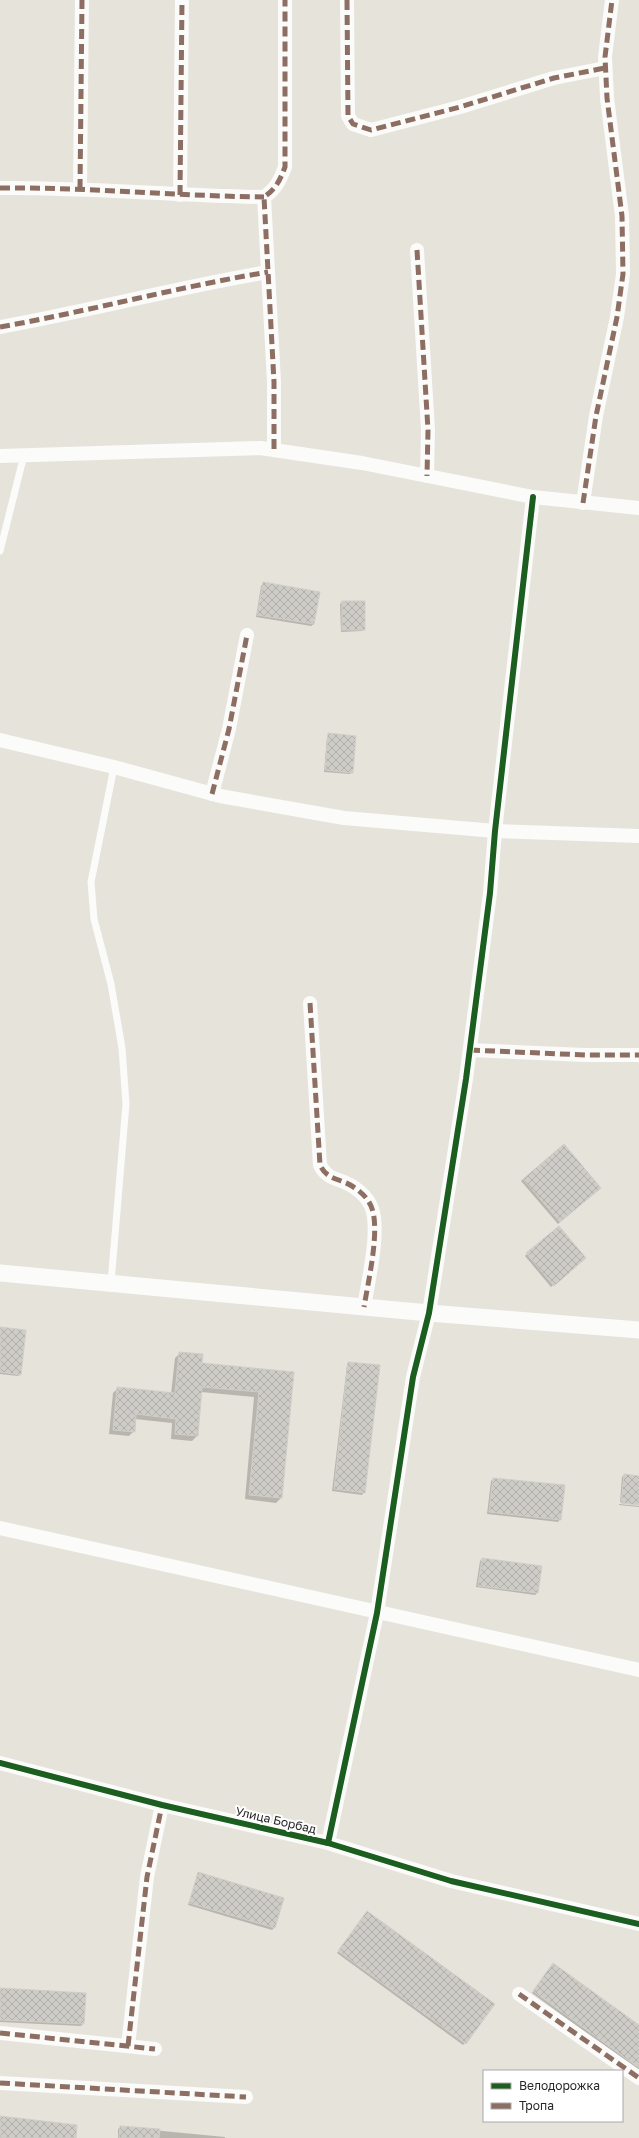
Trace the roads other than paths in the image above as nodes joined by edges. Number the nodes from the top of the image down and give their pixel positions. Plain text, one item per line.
1 (82, 0) edge
2 (182, 0) edge
3 (285, 0) edge
4 (347, 0) edge
5 (612, 0) edge
6 (605, 68) junction
7 (0, 188) edge
8 (80, 189) junction
9 (180, 195) junction
10 (264, 198) junction
11 (417, 250) dead end
12 (268, 272) junction
13 (0, 327) edge
14 (274, 450) junction
15 (24, 455) junction
16 (0, 456) edge
17 (427, 476) junction
18 (533, 497) junction
19 (583, 503) junction
20 (639, 508) edge
21 (0, 550) edge
22 (247, 635) dead end
23 (0, 740) edge
24 (114, 767) junction
25 (212, 794) junction
26 (495, 831) junction
27 (639, 836) edge
28 (310, 1003) dead end
29 (470, 1050) junction
30 (639, 1055) edge
31 (0, 1272) edge
32 (111, 1283) junction
33 (364, 1306) junction
34 (429, 1313) junction
35 (639, 1330) edge
36 (0, 1528) edge
37 (377, 1613) junction
38 (639, 1670) edge
39 (0, 1763) edge
40 (162, 1805) junction
41 (328, 1843) junction
42 (639, 1924) edge
43 (519, 1994) dead end
44 (0, 2033) edge
45 (128, 2046) junction
46 (155, 2049) dead end
47 (639, 2078) edge
48 (0, 2083) edge
49 (246, 2097) dead end

1 - 8 street
2 - 9 street
3 - 10 street
4 - 6 street
5 - 6 street
6 - 19 street
7 - 8 street
8 - 9 street
9 - 10 street
10 - 12 street
11 - 17 street
12 - 13 street
12 - 14 street
14 - 15 street
14 - 17 street
15 - 16 street
15 - 21 lane
17 - 18 street
18 - 19 street
18 - 26 street
19 - 20 street
22 - 25 street
23 - 24 street
24 - 25 street
24 - 32 lane
25 - 26 street
26 - 27 street
26 - 29 street
28 - 33 street
29 - 30 street
29 - 34 street
31 - 32 street
32 - 33 street
33 - 34 street
34 - 35 street
34 - 37 street
36 - 37 street
37 - 38 street
37 - 41 street
39 - 40 street, Улица Борбад
40 - 41 street, Улица Борбад
40 - 45 street
41 - 42 street, Улица Борбад
43 - 47 street
44 - 45 street
45 - 46 street
48 - 49 street

